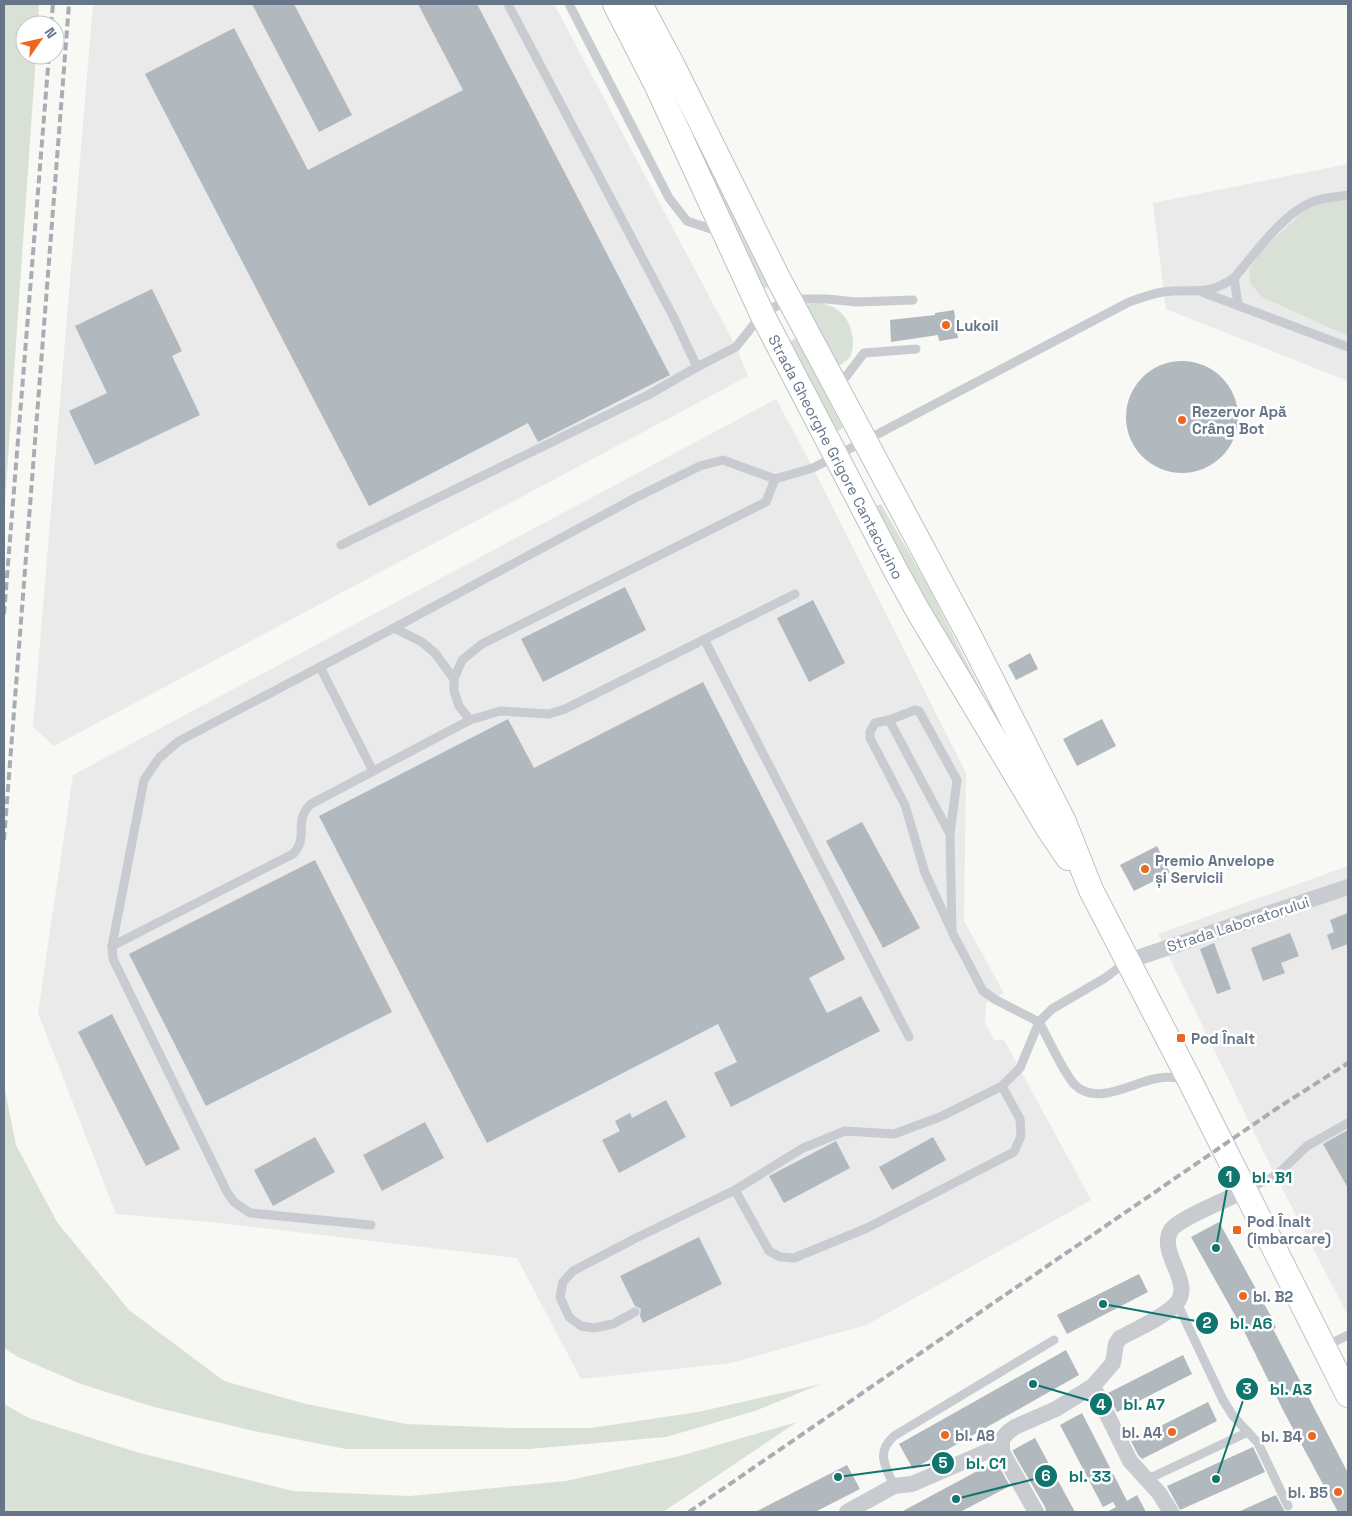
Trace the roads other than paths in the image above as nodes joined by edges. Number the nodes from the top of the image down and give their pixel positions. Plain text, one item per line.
1 (508, 4) edge
2 (569, 4) edge
3 (615, 4) edge
4 (640, 4) edge
5 (1348, 195) edge
6 (725, 234) junction
7 (1234, 278) junction
8 (1202, 292) junction
9 (789, 299) junction
10 (913, 300) dead end
11 (1238, 304) junction
12 (762, 314) junction
13 (1348, 347) edge
14 (916, 349) dead end
15 (697, 368) junction
16 (837, 390) junction
17 (864, 441) junction
18 (836, 456) junction
19 (775, 479) junction
20 (341, 545) dead end
21 (795, 594) dead end
22 (394, 628) junction
23 (704, 639) junction
24 (320, 667) junction
25 (454, 679) junction
26 (470, 720) junction
27 (889, 720) junction
28 (373, 771) junction
29 (950, 834) junction
30 (1348, 887) edge
31 (1091, 890) junction
32 (952, 932) junction
33 (112, 946) junction
34 (1128, 961) junction
35 (1039, 1022) junction
36 (910, 1037) dead end
37 (1189, 1079) junction
38 (1002, 1086) junction
39 (1348, 1123) edge
40 (735, 1190) junction
41 (1246, 1190) junction
42 (371, 1225) dead end
43 (1177, 1303) junction
44 (635, 1312) dead end
45 (1348, 1335) edge
46 (1054, 1340) dead end
47 (1324, 1347) junction
48 (1093, 1386) junction
49 (1348, 1395) edge
50 (1248, 1432) junction
51 (1002, 1445) junction
52 (1146, 1480) junction
53 (894, 1486) junction
54 (1288, 1506) dead end
55 (846, 1512) edge
56 (1036, 1512) edge
57 (1171, 1512) edge

1 - 15 lane
2 - 6 lane
3 - 6 main road, Strada Gheorghe Grigore Cantacuzino
4 - 9 main road, Strada Gheorghe Grigore Cantacuzino
5 - 7 lane
6 - 12 main road, Strada Gheorghe Grigore Cantacuzino
7 - 8 lane
7 - 11 lane
8 - 11 lane
8 - 17 lane
9 - 10 lane
9 - 12 lane
9 - 16 main road, Strada Gheorghe Grigore Cantacuzino
11 - 13 lane
12 - 15 lane
12 - 18 main road, Strada Gheorghe Grigore Cantacuzino
14 - 16 lane
15 - 20 lane
16 - 17 main road, Strada Gheorghe Grigore Cantacuzino
17 - 18 lane
17 - 31 main road, Strada Gheorghe Grigore Cantacuzino
18 - 19 lane
18 - 31 main road, Strada Gheorghe Grigore Cantacuzino
19 - 22 lane
19 - 25 lane
21 - 23 lane
22 - 24 lane
22 - 25 lane
23 - 26 lane
23 - 36 lane
24 - 28 lane
24 - 33 lane
25 - 26 lane
26 - 28 lane
27 - 29 lane
27 - 29 lane
27 - 32 lane
28 - 33 lane
29 - 32 lane
30 - 34 street, Strada Laboratorului
31 - 34 main road, Strada Gheorghe Grigore Cantacuzino
32 - 35 lane
33 - 42 lane
34 - 35 lane
34 - 37 main road, Strada Gheorghe Grigore Cantacuzino
35 - 37 lane
35 - 38 lane
37 - 41 main road, Strada Gheorghe Grigore Cantacuzino
38 - 40 lane
38 - 40 lane
39 - 41 lane
40 - 44 lane
41 - 43 street
41 - 47 main road, Strada Gheorghe Grigore Cantacuzino
43 - 48 street
43 - 50 lane
45 - 47 lane
46 - 53 lane
47 - 49 main road, Strada Gheorghe Grigore Cantacuzino
48 - 51 street
48 - 52 street
50 - 52 lane
50 - 54 lane
51 - 53 street
51 - 56 street
52 - 57 street
53 - 55 street

